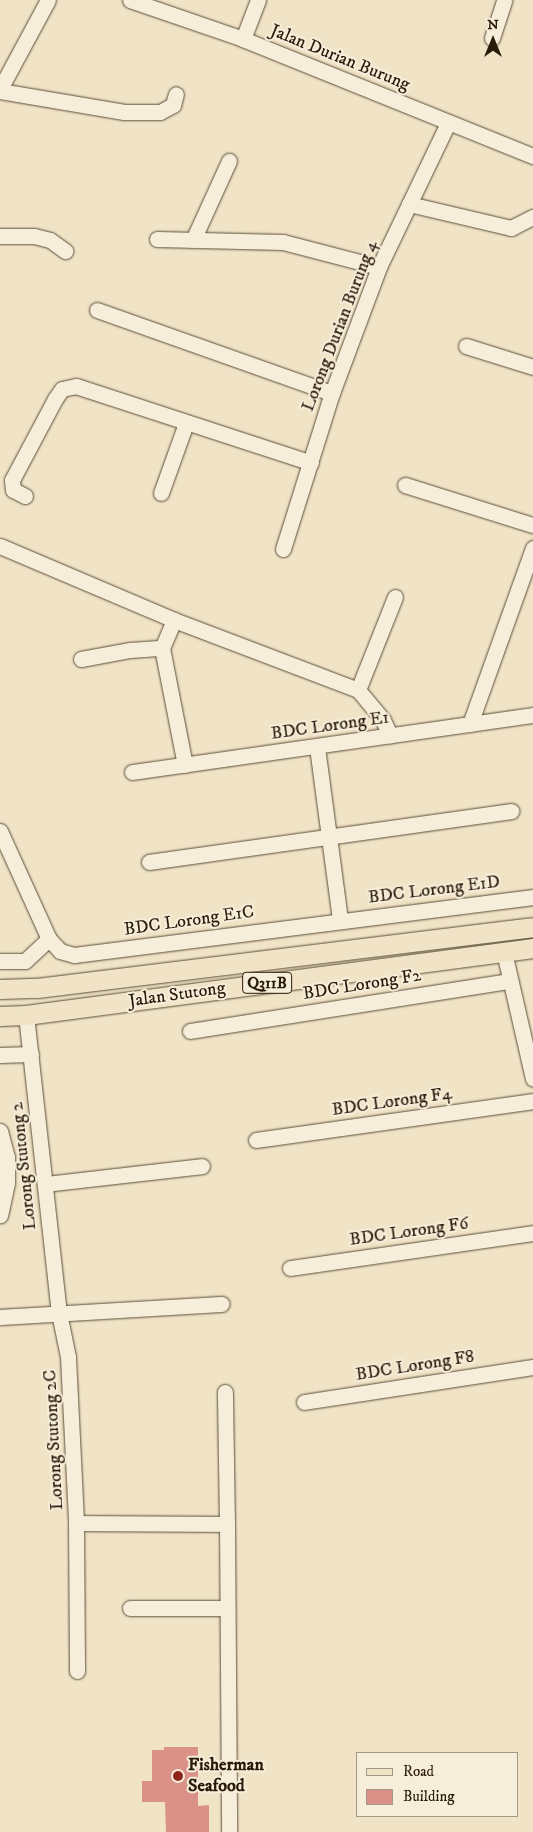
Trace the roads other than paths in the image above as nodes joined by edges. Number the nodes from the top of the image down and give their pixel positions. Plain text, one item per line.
1 (48, 0) edge
2 (130, 0) edge
3 (258, 0) edge
4 (504, 0) edge
5 (492, 38) dead end
6 (243, 39) junction
7 (0, 90) edge
8 (176, 94) dead end
9 (448, 123) junction
10 (533, 156) edge
11 (229, 161) dead end
12 (409, 204) junction
13 (533, 216) edge
14 (0, 236) edge
15 (157, 239) dead end
16 (193, 240) junction
17 (65, 251) dead end
18 (379, 267) junction
19 (97, 310) dead end
20 (466, 346) dead end
21 (533, 367) edge
22 (332, 393) junction
23 (186, 423) junction
24 (311, 463) junction
25 (406, 485) dead end
26 (161, 493) dead end
27 (25, 496) dead end
28 (533, 526) edge
29 (0, 546) edge
30 (533, 548) edge
31 (283, 549) dead end
32 (395, 597) dead end
33 (174, 620) junction
34 (162, 648) junction
35 (81, 659) dead end
36 (358, 690) junction
37 (533, 716) edge
38 (470, 724) junction
39 (390, 736) junction
40 (316, 747) junction
41 (185, 765) junction
42 (132, 772) dead end
43 (511, 811) dead end
44 (0, 832) edge
45 (330, 836) junction
46 (149, 862) dead end
47 (533, 897) edge
48 (340, 920) junction
49 (533, 927) edge
50 (49, 939) junction
51 (533, 948) edge
52 (504, 952) junction
53 (0, 961) edge
54 (510, 981) junction
55 (0, 989) edge
56 (0, 1016) edge
57 (26, 1016) junction
58 (190, 1031) dead end
59 (30, 1054) junction
60 (0, 1055) edge
61 (533, 1079) edge
62 (533, 1101) edge
63 (0, 1131) edge
64 (256, 1140) dead end
65 (202, 1166) dead end
66 (46, 1184) junction
67 (0, 1215) edge
68 (533, 1233) edge
69 (290, 1268) dead end
70 (222, 1304) dead end
71 (59, 1313) junction
72 (0, 1317) edge
73 (533, 1367) edge
74 (225, 1392) dead end
75 (304, 1402) dead end
76 (76, 1523) junction
77 (227, 1524) junction
78 (130, 1608) dead end
79 (227, 1608) junction
80 (77, 1671) dead end
81 (229, 1832) edge

1 - 7 street
2 - 6 street, Jalan Durian Burung
3 - 6 street
4 - 5 street
6 - 9 street, Jalan Durian Burung
7 - 8 street
9 - 10 street, Jalan Durian Burung
9 - 12 street, Lorong Durian Burung 4
11 - 16 street
12 - 13 street
12 - 18 street, Lorong Durian Burung 4
14 - 17 street
15 - 16 street
16 - 18 street
18 - 22 street, Lorong Durian Burung 4
19 - 22 street
20 - 21 street
22 - 24 street, Lorong Durian Burung 4
23 - 24 street
23 - 26 street
23 - 27 street
24 - 31 street, Lorong Durian Burung 4
25 - 28 street
29 - 33 street
30 - 38 street
32 - 36 street
33 - 34 street
33 - 36 street
34 - 35 street
34 - 41 street
36 - 39 street
37 - 38 street, BDC Lorong E1
38 - 39 street, BDC Lorong E1
39 - 40 street, BDC Lorong E1
40 - 41 street, BDC Lorong E1
40 - 45 street
41 - 42 street, BDC Lorong E1
43 - 45 street
44 - 50 street
45 - 46 street
45 - 48 street
47 - 48 street, BDC Lorong E1D
48 - 50 street, BDC Lorong E1C
49 - 55 main road, Jalan Stutong
50 - 53 street
51 - 52 main road, Jalan Stutong / Q311B
52 - 54 street
52 - 57 main road, Jalan Stutong / Q311B
54 - 58 street, BDC Lorong F2
54 - 61 street
56 - 57 main road, Jalan Stutong / Q311B
57 - 59 street, Lorong Stutong 2
59 - 60 street
59 - 66 street, Lorong Stutong 2
62 - 64 street, BDC Lorong F4
63 - 67 street
65 - 66 street
66 - 71 street, Lorong Stutong 2
68 - 69 street, BDC Lorong F6
70 - 71 street
71 - 72 street
71 - 76 street, Lorong Stutong 2C
73 - 75 street, BDC Lorong F8
74 - 77 street
76 - 77 street, Lorong Stutong 2C
76 - 80 street
77 - 79 street
78 - 79 street
79 - 81 street

